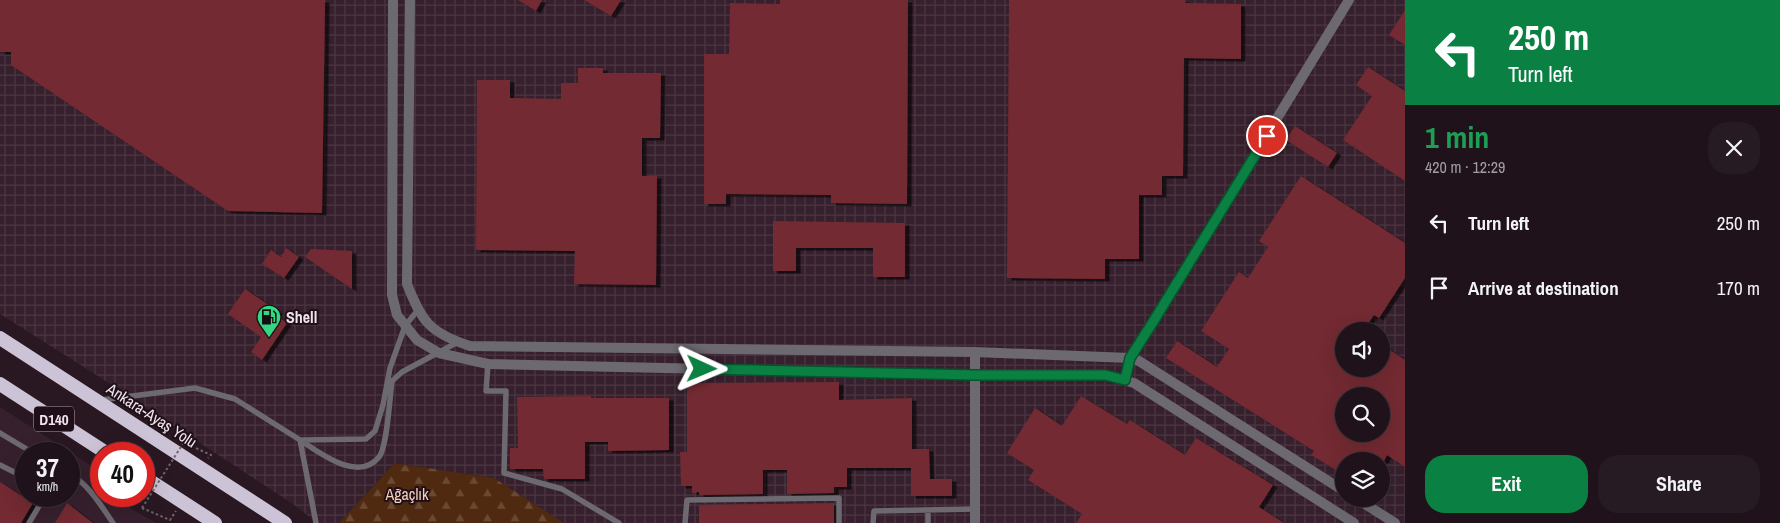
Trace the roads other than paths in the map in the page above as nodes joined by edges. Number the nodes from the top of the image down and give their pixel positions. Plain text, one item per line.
1 (393, 0) edge
2 (410, 0) edge
3 (1349, 0) edge
4 (417, 310) junction
5 (405, 326) junction
6 (0, 338) edge
7 (458, 342) junction
8 (975, 352) junction
9 (439, 353) junction
10 (1130, 358) junction
11 (488, 364) junction
12 (974, 375) junction
13 (1125, 380) junction
14 (0, 384) edge
15 (98, 400) junction
16 (0, 433) edge
17 (300, 440) junction
18 (15, 442) edge
19 (90, 442) edge
20 (0, 465) edge
21 (15, 472) edge
22 (80, 480) edge
23 (155, 484) edge
24 (1335, 484) edge
25 (38, 507) edge
26 (1370, 507) edge
27 (975, 508) junction
28 (928, 510) junction
29 (29, 523) edge
30 (113, 523) edge
31 (215, 523) edge
32 (285, 523) edge
33 (316, 523) edge
34 (619, 523) edge
35 (685, 523) edge
36 (839, 523) edge
37 (873, 523) edge
38 (928, 523) edge
39 (975, 523) edge
40 (1354, 523) edge
41 (1395, 523) edge

1 - 5 street
2 - 4 street
3 - 10 street
4 - 5 lane
4 - 7 street
5 - 9 street
5 - 17 lane
6 - 15 highway, Ankara-Ayaş Yolu / D140
7 - 8 street
7 - 9 lane
8 - 10 street
8 - 12 street
9 - 11 street
9 - 17 lane
10 - 13 street
10 - 24 street
11 - 12 street
11 - 34 lane
12 - 13 street
12 - 27 street
13 - 40 street
14 - 19 highway, D140
15 - 17 lane
15 - 32 highway, Ankara-Ayaş Yolu / D140
16 - 18 lane
17 - 33 lane
20 - 21 lane
22 - 30 lane
23 - 31 highway
25 - 29 lane
26 - 41 street
27 - 28 lane
27 - 39 street
28 - 37 lane
28 - 38 lane
35 - 36 lane

